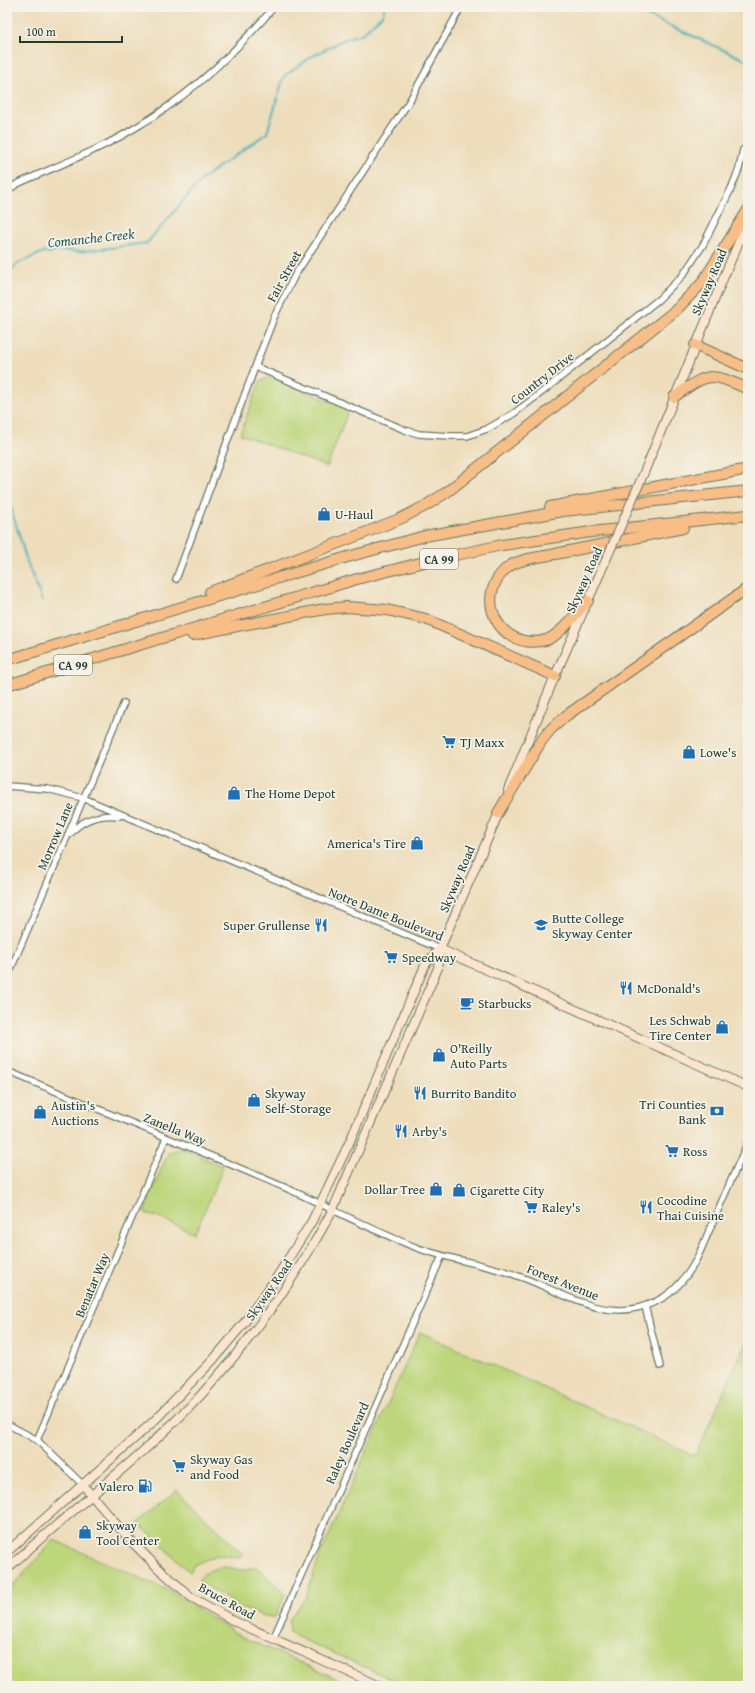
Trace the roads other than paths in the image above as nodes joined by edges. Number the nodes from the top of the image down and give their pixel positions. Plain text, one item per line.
1 (274, 7) edge
2 (461, 7) edge
3 (748, 145) edge
4 (7, 191) edge
5 (748, 210) edge
6 (748, 221) edge
7 (695, 345) junction
8 (256, 368) junction
9 (748, 369) edge
10 (748, 389) edge
11 (674, 396) junction
12 (748, 468) edge
13 (748, 491) edge
14 (748, 515) edge
15 (500, 522) junction
16 (176, 579) dead end
17 (748, 588) edge
18 (588, 602) junction
19 (156, 614) junction
20 (139, 646) junction
21 (7, 660) edge
22 (555, 676) junction
23 (7, 684) edge
24 (124, 703) dead end
25 (7, 786) edge
26 (83, 798) junction
27 (498, 813) junction
28 (126, 817) junction
29 (67, 837) junction
30 (440, 949) junction
31 (7, 978) edge
32 (7, 1071) edge
33 (748, 1087) edge
34 (166, 1138) junction
35 (748, 1142) edge
36 (321, 1203) junction
37 (333, 1209) junction
38 (442, 1256) junction
39 (644, 1306) junction
40 (660, 1366) dead end
41 (7, 1424) edge
42 (37, 1440) junction
43 (82, 1484) junction
44 (92, 1495) junction
45 (7, 1552) edge
46 (7, 1569) edge
47 (273, 1639) junction
48 (380, 1686) edge

1 - 4 street
2 - 8 street, Fair Street
3 - 8 street, Country Drive
5 - 19 highway
6 - 7 main road, Skyway Road
7 - 9 highway
7 - 11 main road, Skyway Road
8 - 16 street, Fair Street
10 - 11 highway
11 - 18 main road, Skyway Road, bridge
12 - 15 highway
13 - 15 highway, CA 99
14 - 18 highway
14 - 20 highway, CA 99
15 - 19 highway, CA 99
17 - 27 highway
18 - 22 main road, Skyway Road
19 - 21 highway, CA 99
20 - 22 highway
20 - 23 highway, CA 99
22 - 27 main road, Skyway Road
24 - 26 street, Morrow Lane
25 - 26 street, Notre Dame Boulevard
26 - 28 street, Notre Dame Boulevard
26 - 29 street, Morrow Lane
27 - 30 main road, Skyway Road
28 - 29 street
28 - 30 street, Notre Dame Boulevard
29 - 31 street, Morrow Lane
30 - 33 main road, Notre Dame Boulevard
30 - 36 main road, Skyway Road
30 - 37 main road, Skyway Road
32 - 34 street, Zanella Way
34 - 36 street, Zanella Way
34 - 42 street, Benatar Way
35 - 39 street, Forest Avenue
36 - 37 street, Zanella Way
36 - 43 main road, Skyway Road
37 - 38 street, Forest Avenue
37 - 44 main road, Skyway Road
38 - 39 street, Forest Avenue
38 - 47 street, Raley Boulevard
39 - 40 street
41 - 42 street
42 - 43 street
43 - 44 main road, Bruce Road
43 - 45 main road, Skyway Road
44 - 46 main road, Skyway Road
44 - 47 main road, Bruce Road
47 - 48 main road, Bruce Road

